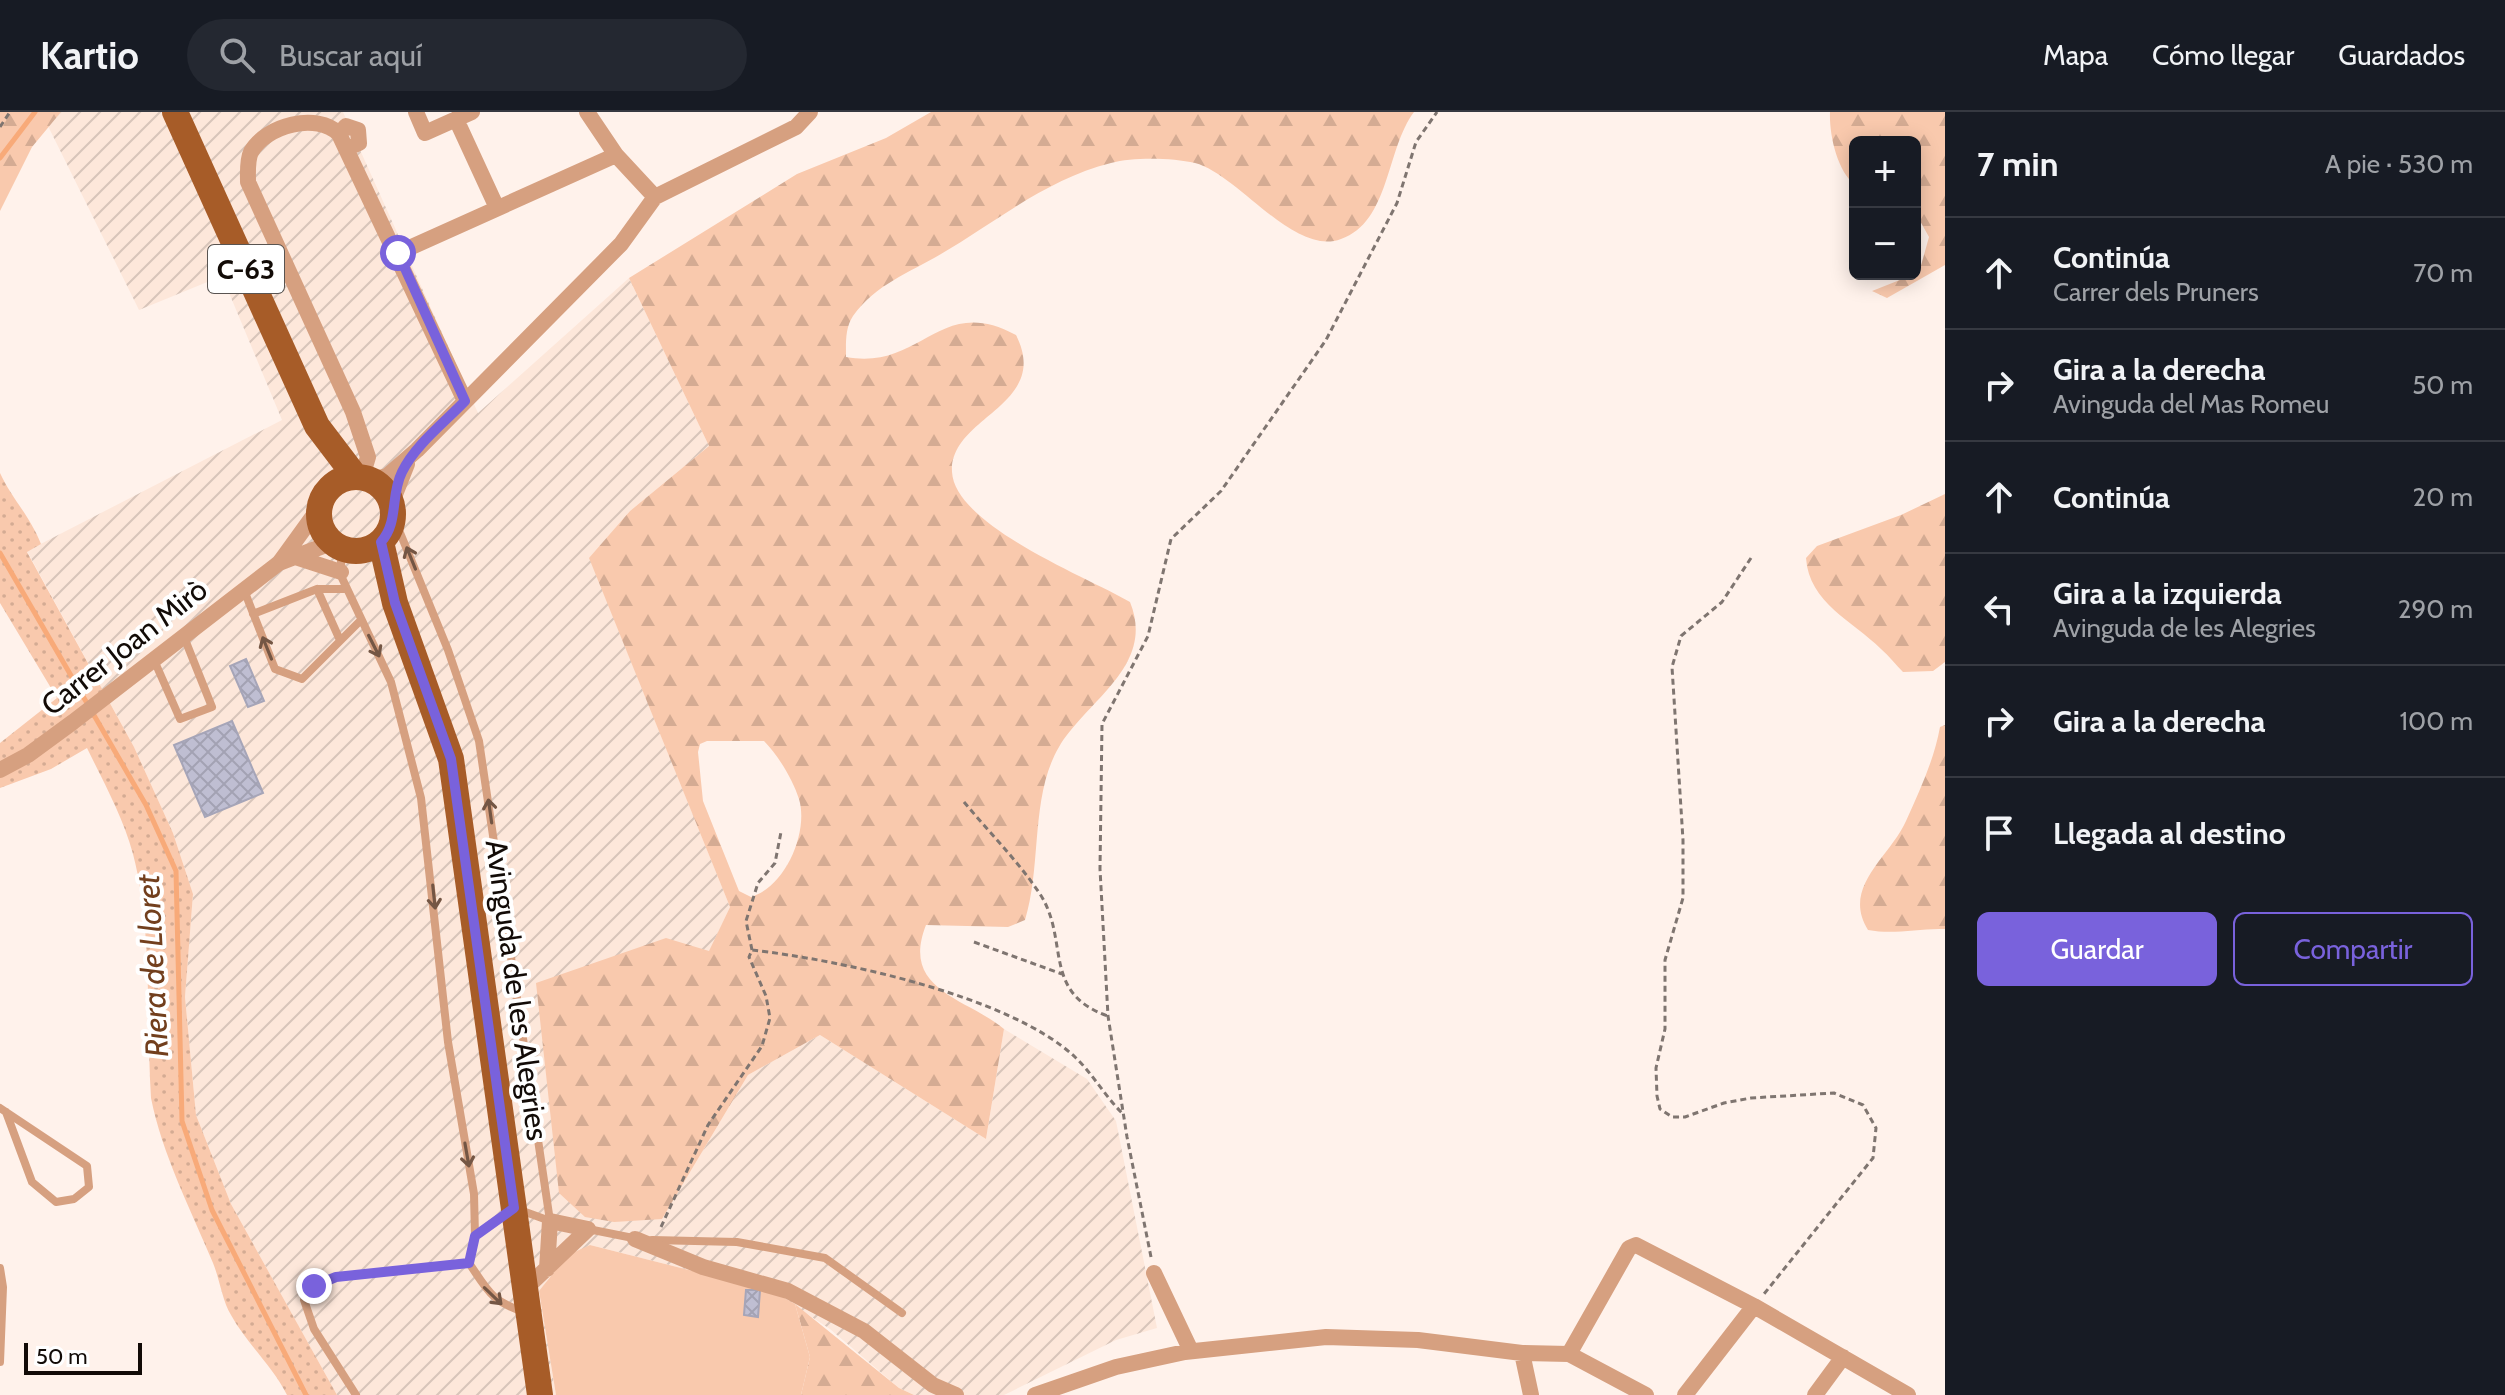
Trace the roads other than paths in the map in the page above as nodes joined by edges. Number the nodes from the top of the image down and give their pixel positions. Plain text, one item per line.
1 (175, 112) edge
2 (416, 112) edge
3 (472, 112) edge
4 (587, 112) edge
5 (810, 112) edge
6 (456, 119) junction
7 (345, 130) edge
8 (616, 155) junction
9 (655, 197) junction
10 (497, 208) junction
11 (398, 253) junction
12 (465, 401) junction
13 (317, 426) junction
14 (417, 450) junction
15 (363, 477) junction
16 (323, 499) junction
17 (393, 510) junction
18 (381, 542) junction
19 (287, 560) junction
20 (342, 560) junction
21 (317, 589) junction
22 (244, 590) junction
23 (395, 603) junction
24 (253, 614) junction
25 (361, 620) junction
26 (184, 636) junction
27 (339, 638) junction
28 (154, 660) junction
29 (0, 770) edge
30 (3, 1110) edge
31 (514, 1208) junction
32 (550, 1221) junction
33 (588, 1229) junction
34 (475, 1236) junction
35 (635, 1239) junction
36 (469, 1263) junction
37 (0, 1268) edge
38 (547, 1269) junction
39 (1154, 1273) road end
40 (527, 1301) junction
41 (1754, 1306) junction
42 (902, 1313) dead end
43 (1191, 1351) junction
44 (1522, 1353) junction
45 (1569, 1354) junction
46 (1843, 1357) junction
47 (0, 1362) edge
48 (356, 1395) edge
49 (540, 1395) edge
50 (956, 1395) edge
51 (1035, 1395) edge
52 (1531, 1395) edge
53 (1646, 1395) edge
54 (1685, 1395) edge
55 (1815, 1395) edge
56 (1908, 1395) edge

1 - 13 main road, C-63
2 - 6 street
3 - 6 street
4 - 8 street
5 - 9 street
6 - 10 street
7 - 11 street
7 - 15 street
8 - 9 street
8 - 10 street
9 - 12 street
10 - 11 street
11 - 12 street
12 - 14 street
13 - 15 main road, C-63
13 - 16 main road, C-63
14 - 15 street
14 - 17 street
15 - 16 main road
15 - 17 main road, C-63
16 - 19 street, Carrer Joan Mirò
16 - 20 main road, C-63
17 - 18 main road
32 -> 17 lane
18 - 20 main road
18 - 23 main road, Avinguda de les Alegries / C-63
19 - 20 street, Carrer Joan Mirò
19 - 20 street
19 - 22 street, Carrer Joan Mirò
20 - 21 lane
20 - 23 main road, Avinguda de les Alegries / C-63
20 - 25 lane
21 - 24 lane
21 - 27 lane
22 - 24 lane
22 - 26 street, Carrer Joan Mirò
23 - 31 main road, Avinguda de les Alegries / C-63
27 -> 24 lane
25 - 27 lane
25 -> 34 lane
26 - 28 street, Carrer Joan Mirò
26 - 28 lane
28 - 29 street, Carrer Joan Mirò
30 - 30 lane
31 - 32 lane
31 - 34 lane
31 - 40 main road, Avinguda de les Alegries / C-63
32 - 33 street
32 - 38 street
33 - 35 lane
33 - 38 street
34 - 36 lane
35 - 42 lane
35 - 50 street
36 -> 40 lane
36 - 48 lane
37 - 47 lane
38 - 40 street
39 - 43 street
40 - 49 main road, Avinguda de les Alegries / C-63
41 - 45 street
41 - 46 street
41 - 54 street
43 - 44 street
43 - 51 street
44 - 45 street
44 - 52 street
45 - 53 street
46 - 55 street
46 - 56 street

